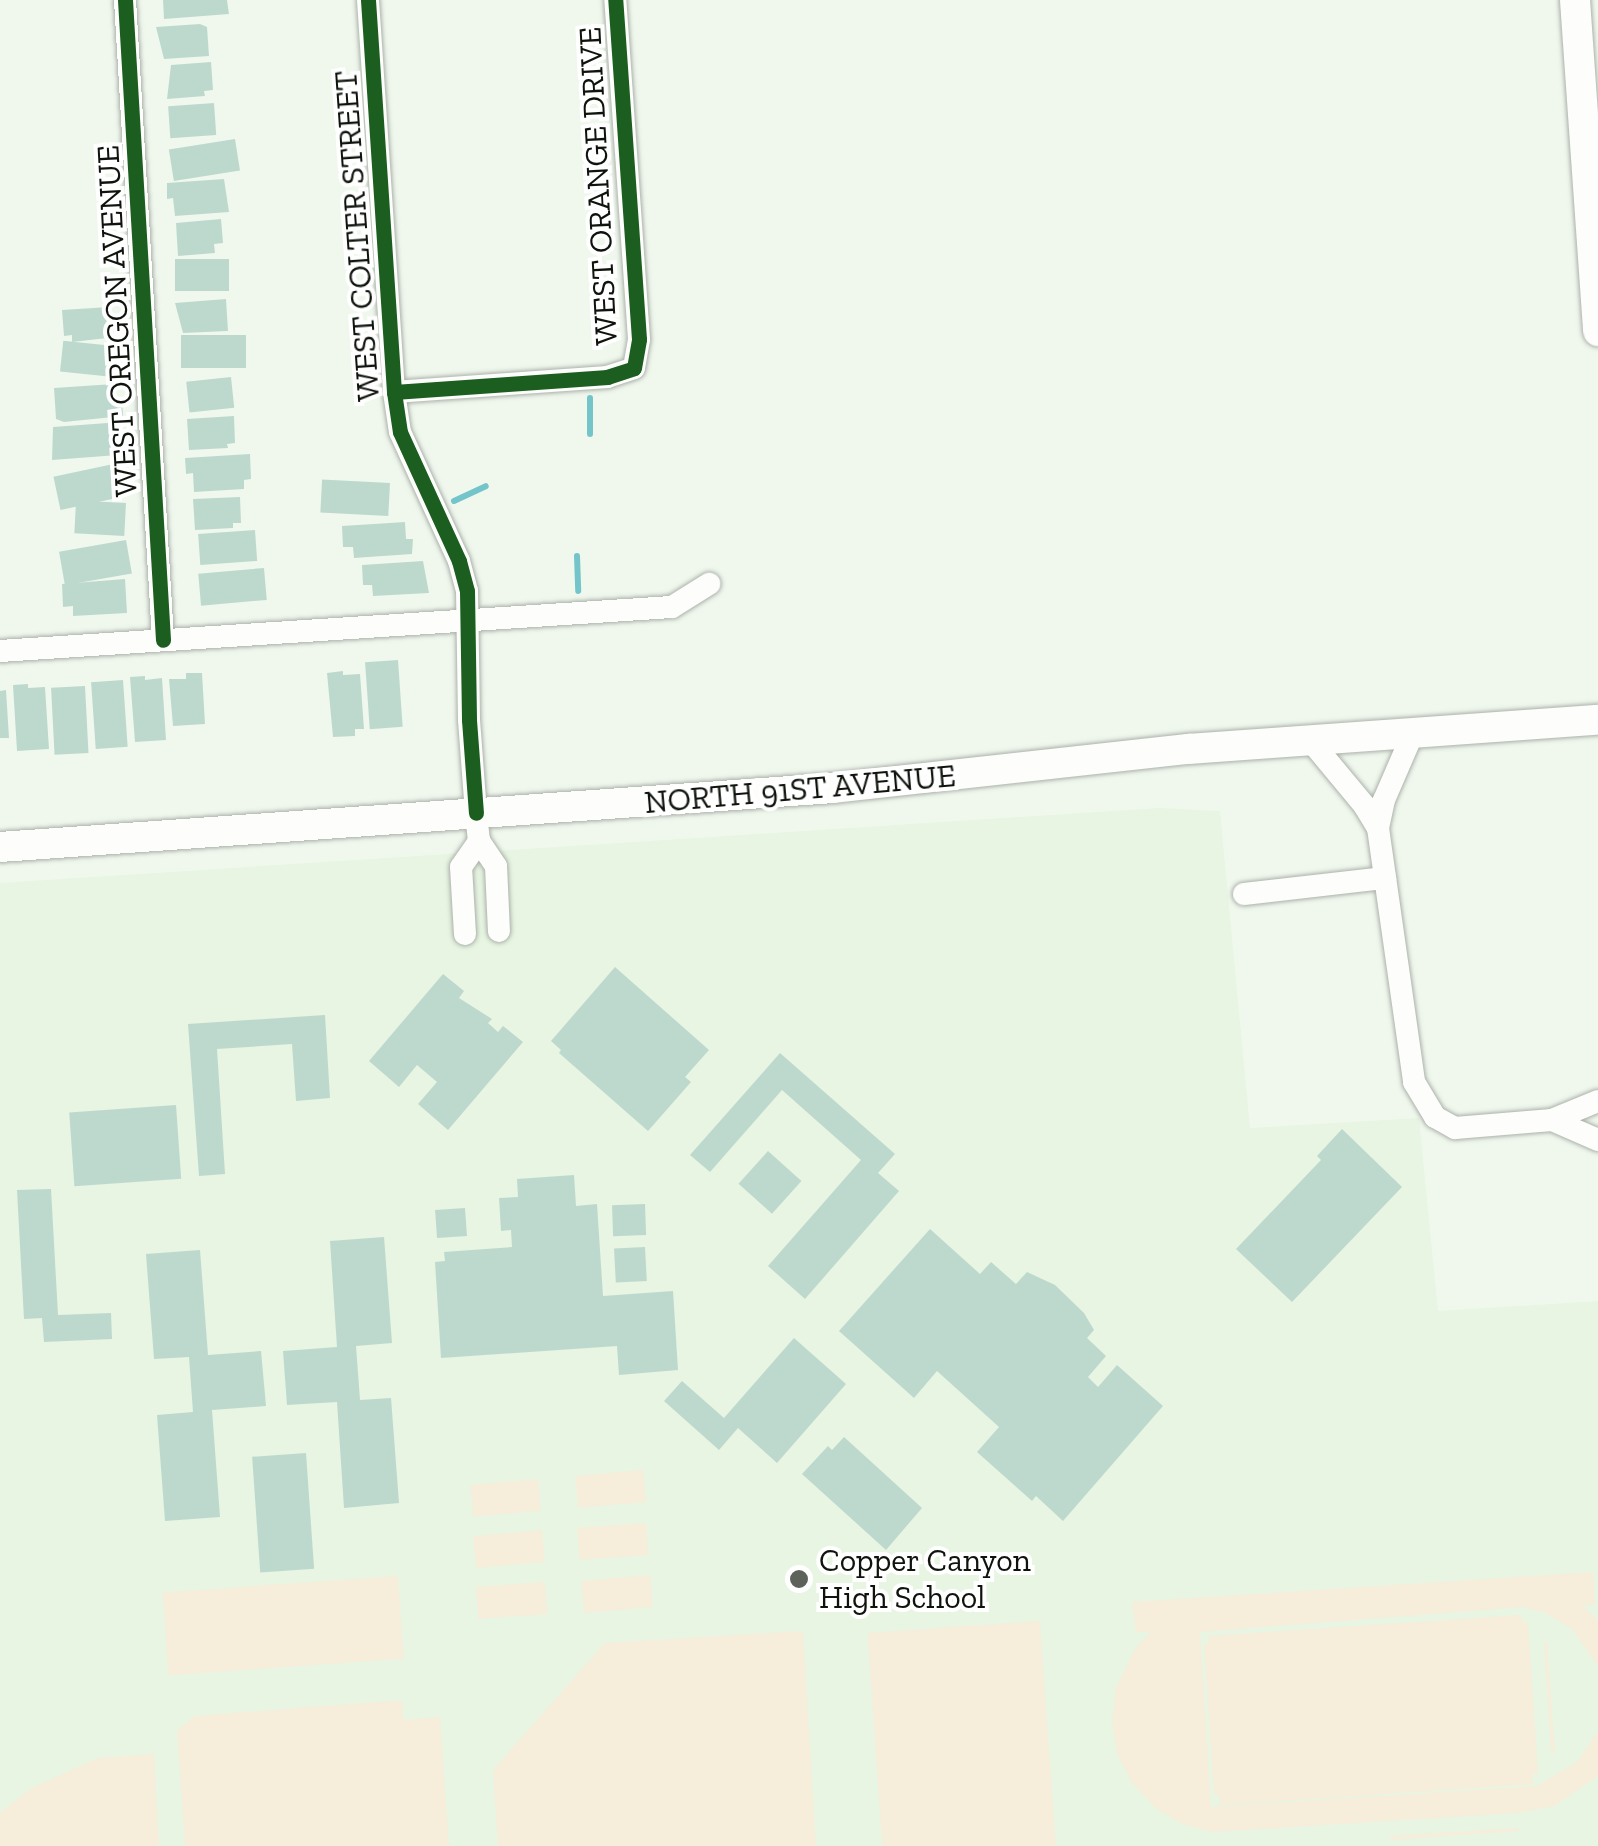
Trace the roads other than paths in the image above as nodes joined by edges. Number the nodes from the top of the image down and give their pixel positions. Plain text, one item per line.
1 (125, 0) edge
2 (368, 0) edge
3 (615, 0) edge
4 (1575, 0) edge
5 (1592, 168) edge
6 (1598, 330) edge
7 (394, 392) junction
8 (709, 584) dead end
9 (469, 622) junction
10 (164, 640) junction
11 (0, 651) edge
12 (1598, 720) edge
13 (1413, 733) junction
14 (1310, 740) junction
15 (478, 827) junction
16 (1378, 828) junction
17 (0, 846) edge
18 (1385, 878) junction
19 (1244, 894) dead end
20 (499, 931) dead end
21 (464, 934) dead end
22 (1598, 1101) edge
23 (1552, 1120) junction
24 (1598, 1140) edge

1 - 10 street, WEST OREGON AVENUE
2 - 7 street, WEST COLTER STREET
3 - 7 street, WEST ORANGE DRIVE
4 - 5 main road
5 - 6 main road
7 - 9 street, WEST COLTER STREET
8 - 9 street
9 - 10 street
9 - 15 street, WEST COLTER STREET
10 - 11 street
12 - 13 main road, NORTH 91ST AVENUE
13 - 14 main road, NORTH 91ST AVENUE
13 - 16 street
14 - 15 main road, NORTH 91ST AVENUE
14 - 16 street
15 - 17 main road, NORTH 91ST AVENUE
15 - 20 street
15 - 21 street
16 - 18 street
18 - 19 street
18 - 23 street
22 - 23 street
23 - 24 street

